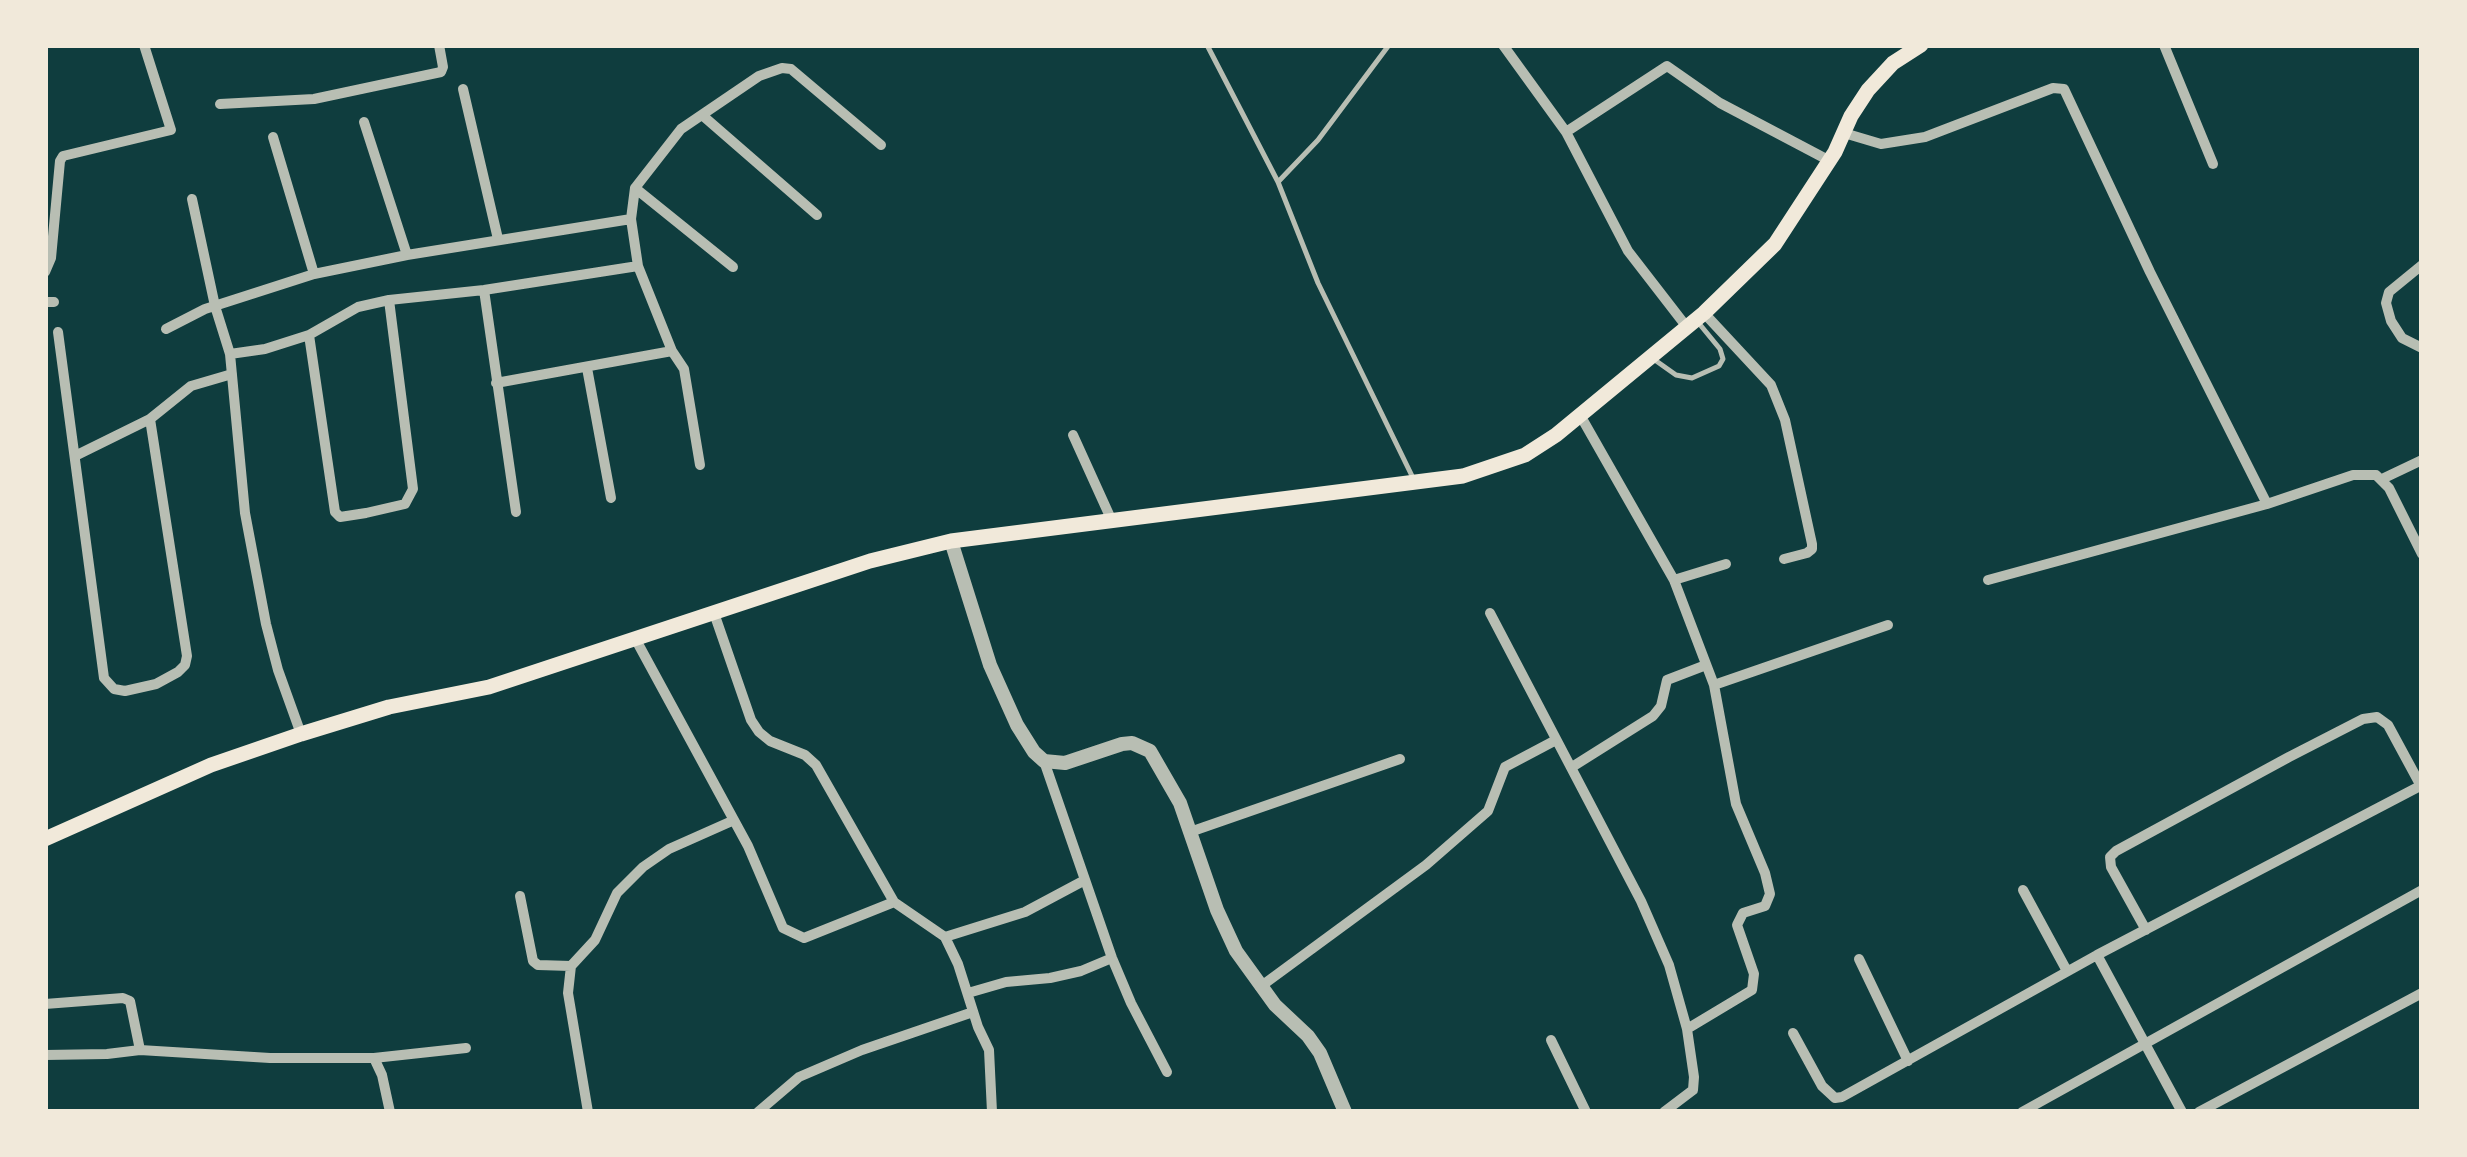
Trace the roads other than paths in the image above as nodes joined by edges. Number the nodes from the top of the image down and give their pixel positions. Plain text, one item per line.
1 (144, 45) edge
2 (439, 45) edge
3 (1207, 45) edge
4 (1389, 45) edge
5 (1503, 45) edge
6 (1922, 45) edge
7 (2164, 45) edge
8 (463, 89) dead end
9 (220, 104) dead end
10 (702, 114) junction
11 (364, 122) dead end
12 (1566, 132) junction
13 (1844, 133) junction
14 (273, 136) dead end
15 (881, 145) dead end
16 (1830, 161) junction
17 (2212, 164) dead end
18 (1278, 182) junction
19 (635, 188) junction
20 (192, 199) dead end
21 (817, 215) dead end
22 (631, 219) junction
23 (498, 239) junction
24 (407, 255) junction
25 (2422, 265) edge
26 (638, 266) junction
27 (733, 268) dead end
28 (45, 272) edge
29 (314, 274) junction
30 (484, 290) junction
31 (390, 300) junction
32 (215, 306) junction
33 (1695, 319) junction
34 (166, 329) dead end
35 (58, 332) dead end
36 (309, 335) junction
37 (2422, 348) edge
38 (672, 351) junction
39 (230, 354) junction
40 (1650, 356) junction
41 (587, 368) junction
42 (232, 374) junction
43 (496, 383) junction
44 (1580, 414) junction
45 (150, 419) junction
46 (1073, 436) dead end
47 (76, 455) junction
48 (2422, 460) edge
49 (700, 466) dead end
50 (2382, 479) junction
51 (1416, 483) junction
52 (611, 498) dead end
53 (2266, 504) junction
54 (516, 512) dead end
55 (1112, 521) junction
56 (951, 541) junction
57 (2422, 554) edge
58 (1784, 559) dead end
59 (1726, 564) dead end
60 (1674, 580) junction
61 (1988, 580) dead end
62 (714, 613) junction
63 (1490, 613) dead end
64 (1888, 625) dead end
65 (636, 640) junction
66 (1706, 665) junction
67 (1714, 685) junction
68 (301, 734) junction
69 (1556, 740) junction
70 (1400, 759) dead end
71 (1044, 760) junction
72 (1572, 766) junction
73 (2422, 786) edge
74 (732, 821) junction
75 (1190, 832) junction
76 (45, 839) edge
77 (1085, 880) junction
78 (2023, 890) dead end
79 (2422, 890) edge
80 (520, 896) dead end
81 (894, 902) junction
82 (2146, 930) junction
83 (945, 937) junction
84 (2097, 955) junction
85 (1112, 958) junction
86 (1860, 959) dead end
87 (571, 966) junction
88 (2067, 971) junction
89 (1260, 987) junction
90 (968, 993) junction
91 (2422, 993) edge
92 (45, 1004) edge
93 (973, 1012) junction
94 (1686, 1030) junction
95 (1793, 1033) dead end
96 (1551, 1040) dead end
97 (2145, 1044) junction
98 (466, 1048) dead end
99 (140, 1050) junction
100 (45, 1055) edge
101 (374, 1058) junction
102 (1908, 1061) junction
103 (1166, 1072) dead end
104 (390, 1112) edge
105 (588, 1112) edge
106 (758, 1112) edge
107 (992, 1112) edge
108 (1346, 1112) edge
109 (1586, 1112) edge
110 (1664, 1112) edge
111 (2022, 1112) edge
112 (2182, 1112) edge
113 (2198, 1112) edge

1 - 28 street
2 - 9 street
3 - 18 lane
4 - 18 lane
5 - 12 street
6 - 13 main road
7 - 17 street
8 - 23 street
10 - 15 street
10 - 19 street
10 - 21 street
11 - 24 street
12 - 16 street
12 - 33 street
13 - 16 main road
13 - 53 street
14 - 29 street
16 - 33 main road
18 - 51 lane
19 - 22 street
19 - 27 street
20 - 32 street
22 - 23 street
22 - 26 street
23 - 24 street
24 - 29 street
25 - 37 street
26 - 30 street
26 - 38 street
29 - 32 street
30 - 31 street
30 - 43 street
31 - 36 street
31 - 36 street
32 - 34 street
32 - 39 street
33 - 40 main road
33 - 40 lane
33 - 58 street
35 - 47 street
36 - 39 street
38 - 41 street
38 - 49 street
39 - 42 street
40 - 44 main road
41 - 43 street
41 - 52 street
42 - 45 street
42 - 68 street
43 - 54 street
44 - 51 main road
44 - 60 street
45 - 47 street
45 - 47 street
46 - 55 street
48 - 50 street
50 - 53 street
50 - 57 street
51 - 55 main road
53 - 61 street
55 - 56 main road
56 - 62 main road
56 - 71 street
59 - 60 street
60 - 66 street
62 - 65 main road
62 - 81 street
63 - 69 street
64 - 67 street
65 - 68 main road
65 - 74 street
66 - 67 street
66 - 72 street
67 - 94 street
68 - 76 main road
69 - 72 street
69 - 89 street
70 - 75 street
71 - 75 street
71 - 77 street
72 - 94 street
73 - 82 street
73 - 82 street
74 - 81 street
74 - 87 street
75 - 89 street
77 - 83 street
77 - 85 street
78 - 88 street
79 - 97 street
80 - 87 street
81 - 83 street
82 - 84 street
83 - 90 street
84 - 88 street
84 - 97 street
85 - 90 street
85 - 103 street
86 - 102 street
87 - 105 street
88 - 102 street
89 - 108 street
90 - 93 street
91 - 113 street
92 - 99 street
93 - 106 street
93 - 107 street
94 - 110 street
95 - 102 street
96 - 109 street
97 - 111 street
97 - 112 street
98 - 101 street
99 - 100 street
99 - 101 street
101 - 104 street

